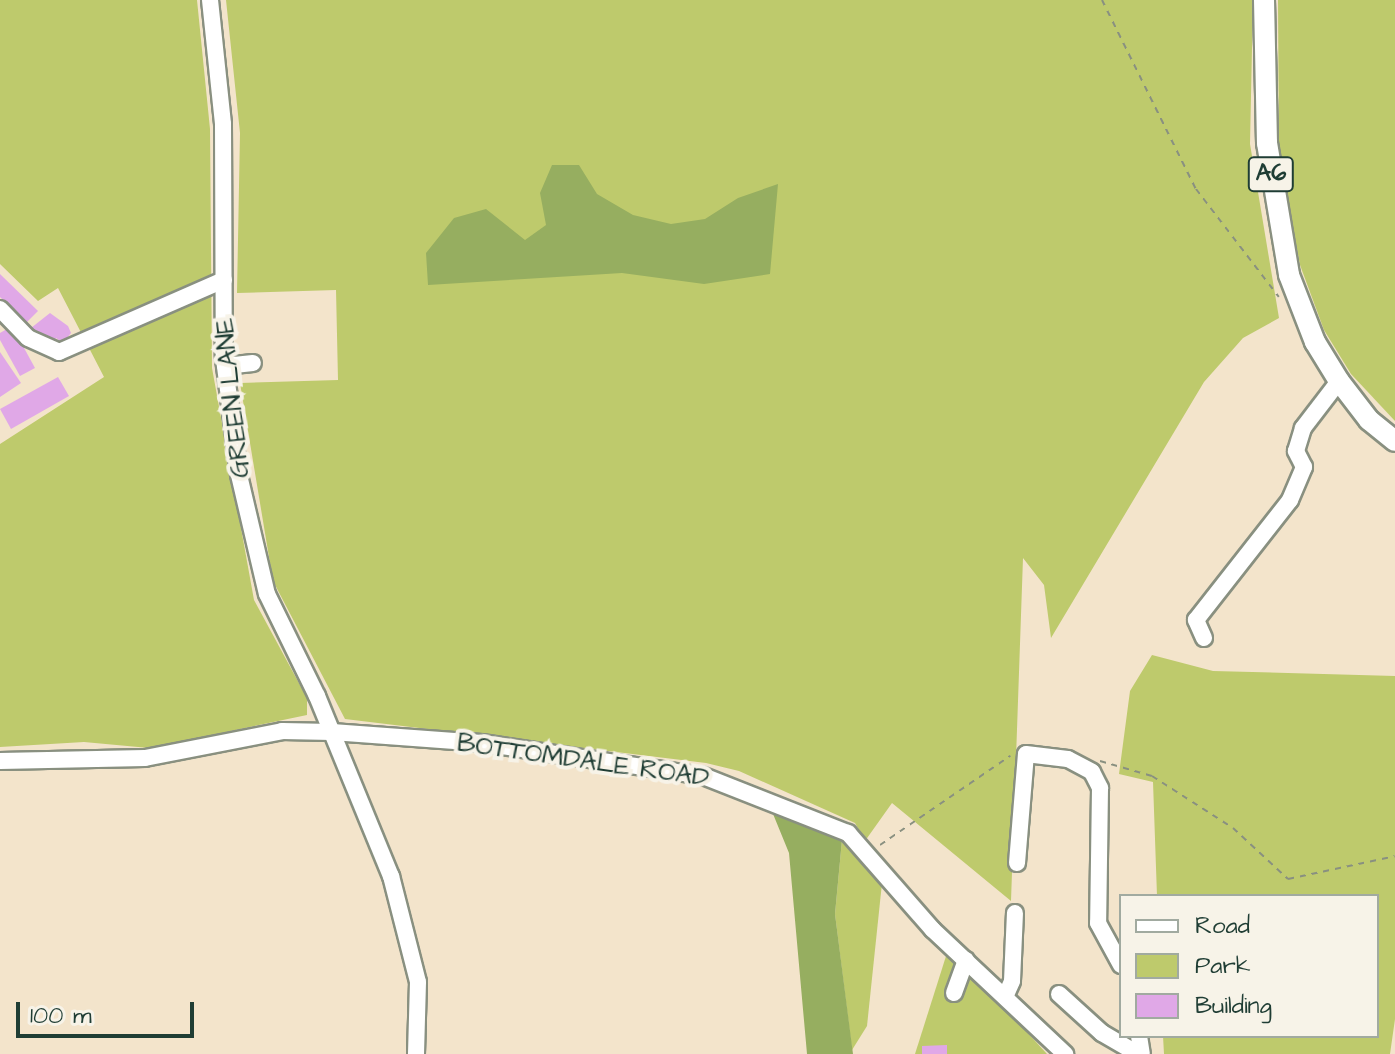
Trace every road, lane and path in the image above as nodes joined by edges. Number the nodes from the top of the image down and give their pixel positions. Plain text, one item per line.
1 (210, 0) edge
2 (1102, 0) edge
3 (1264, 0) edge
4 (224, 280) junction
5 (1298, 304) junction
6 (0, 309) edge
7 (253, 363) dead end
8 (225, 366) junction
9 (1339, 381) junction
10 (1395, 441) edge
11 (1204, 638) dead end
12 (332, 732) junction
13 (1011, 755) dead end
14 (1097, 760) dead end
15 (0, 761) edge
16 (867, 854) junction
17 (1395, 856) edge
18 (1017, 863) dead end
19 (1015, 913) dead end
20 (966, 960) junction
21 (1119, 961) edge
22 (954, 993) dead end
23 (1059, 994) dead end
24 (1005, 997) junction
25 (416, 1054) edge
26 (1065, 1054) edge
27 (1140, 1054) edge

1 - 4 street, GREEN LANE
2 - 5 path
3 - 5 main road, A6
4 - 6 street
4 - 8 street, GREEN LANE
5 - 9 main road, A6
7 - 8 street
8 - 12 street, GREEN LANE
9 - 10 main road, A6
9 - 11 street
12 - 15 street, BOTTOMDALE ROAD
12 - 16 street, BOTTOMDALE ROAD
12 - 25 street, GREEN LANE
13 - 16 path
14 - 17 path
16 - 20 street, BOTTOMDALE ROAD
18 - 21 street
19 - 24 street
20 - 22 street
20 - 24 street, BOTTOMDALE ROAD
23 - 27 street
24 - 26 street, BOTTOMDALE ROAD

